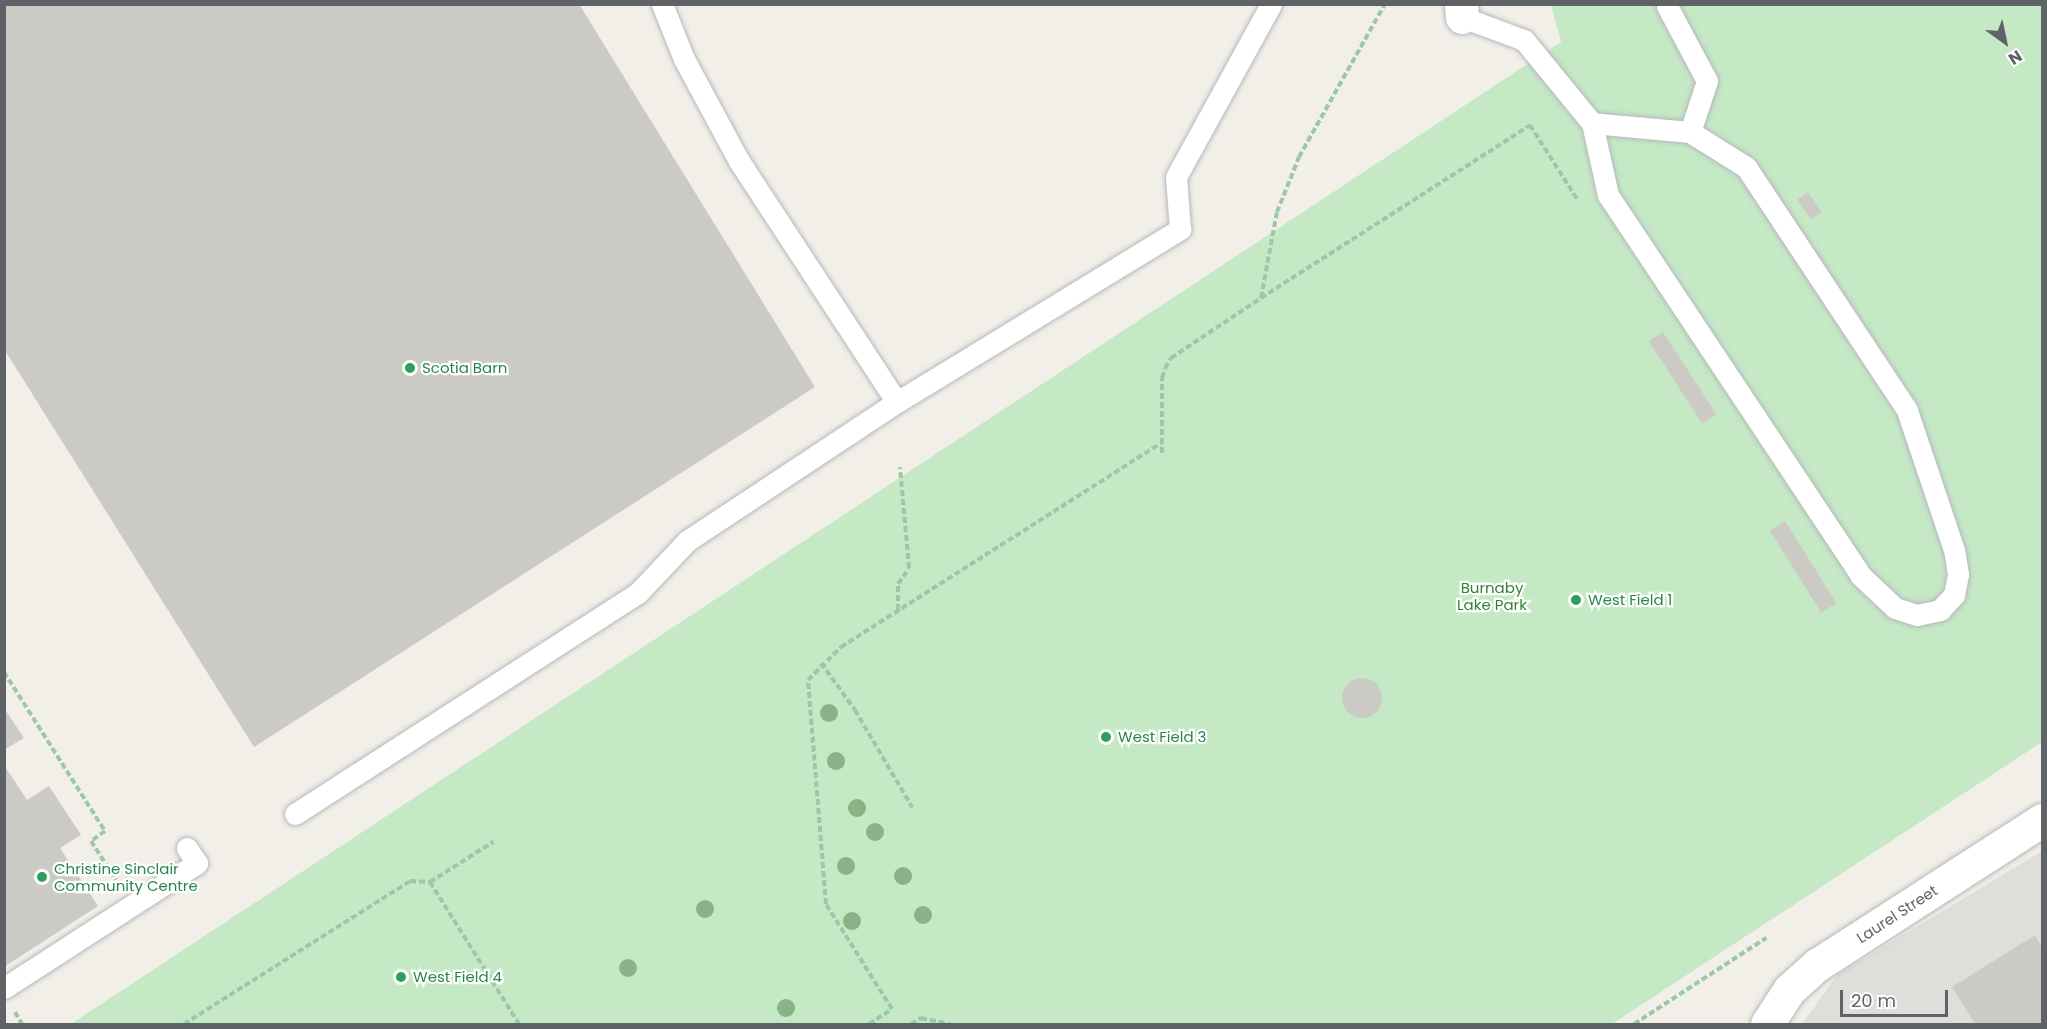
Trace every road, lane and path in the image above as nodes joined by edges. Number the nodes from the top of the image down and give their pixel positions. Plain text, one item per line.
1 (662, 4) edge
2 (1271, 4) edge
3 (1385, 4) edge
4 (1667, 6) dead end
5 (1462, 11) edge
6 (1592, 123) junction
7 (1690, 132) junction
8 (1608, 195) junction
9 (1261, 298) junction
10 (897, 402) junction
11 (1161, 443) junction
12 (1162, 453) dead end
13 (900, 468) dead end
14 (898, 610) junction
15 (820, 663) junction
16 (4, 672) edge
17 (912, 807) dead end
18 (294, 814) dead end
19 (2043, 820) edge
20 (493, 842) dead end
21 (187, 848) dead end
22 (430, 882) junction
23 (132, 904) junction
24 (1767, 938) dead end
25 (4, 988) edge
26 (184, 1024) edge
27 (519, 1024) edge
28 (869, 1024) edge
29 (911, 1024) edge
30 (950, 1024) edge
31 (1634, 1024) edge
32 (1767, 1024) edge

1 - 10 lane
2 - 10 lane
3 - 9 path
4 - 7 lane
5 - 6 lane
6 - 7 lane
6 - 8 lane
7 - 8 lane
8 - 9 path
9 - 11 path
10 - 18 lane
11 - 12 path
11 - 14 path
13 - 14 path
14 - 15 path
15 - 17 path
15 - 28 path
16 - 23 path
19 - 32 street, Laurel Street
20 - 22 path
21 - 23 lane
22 - 26 path
22 - 27 path
23 - 25 lane
24 - 31 path
29 - 30 path

